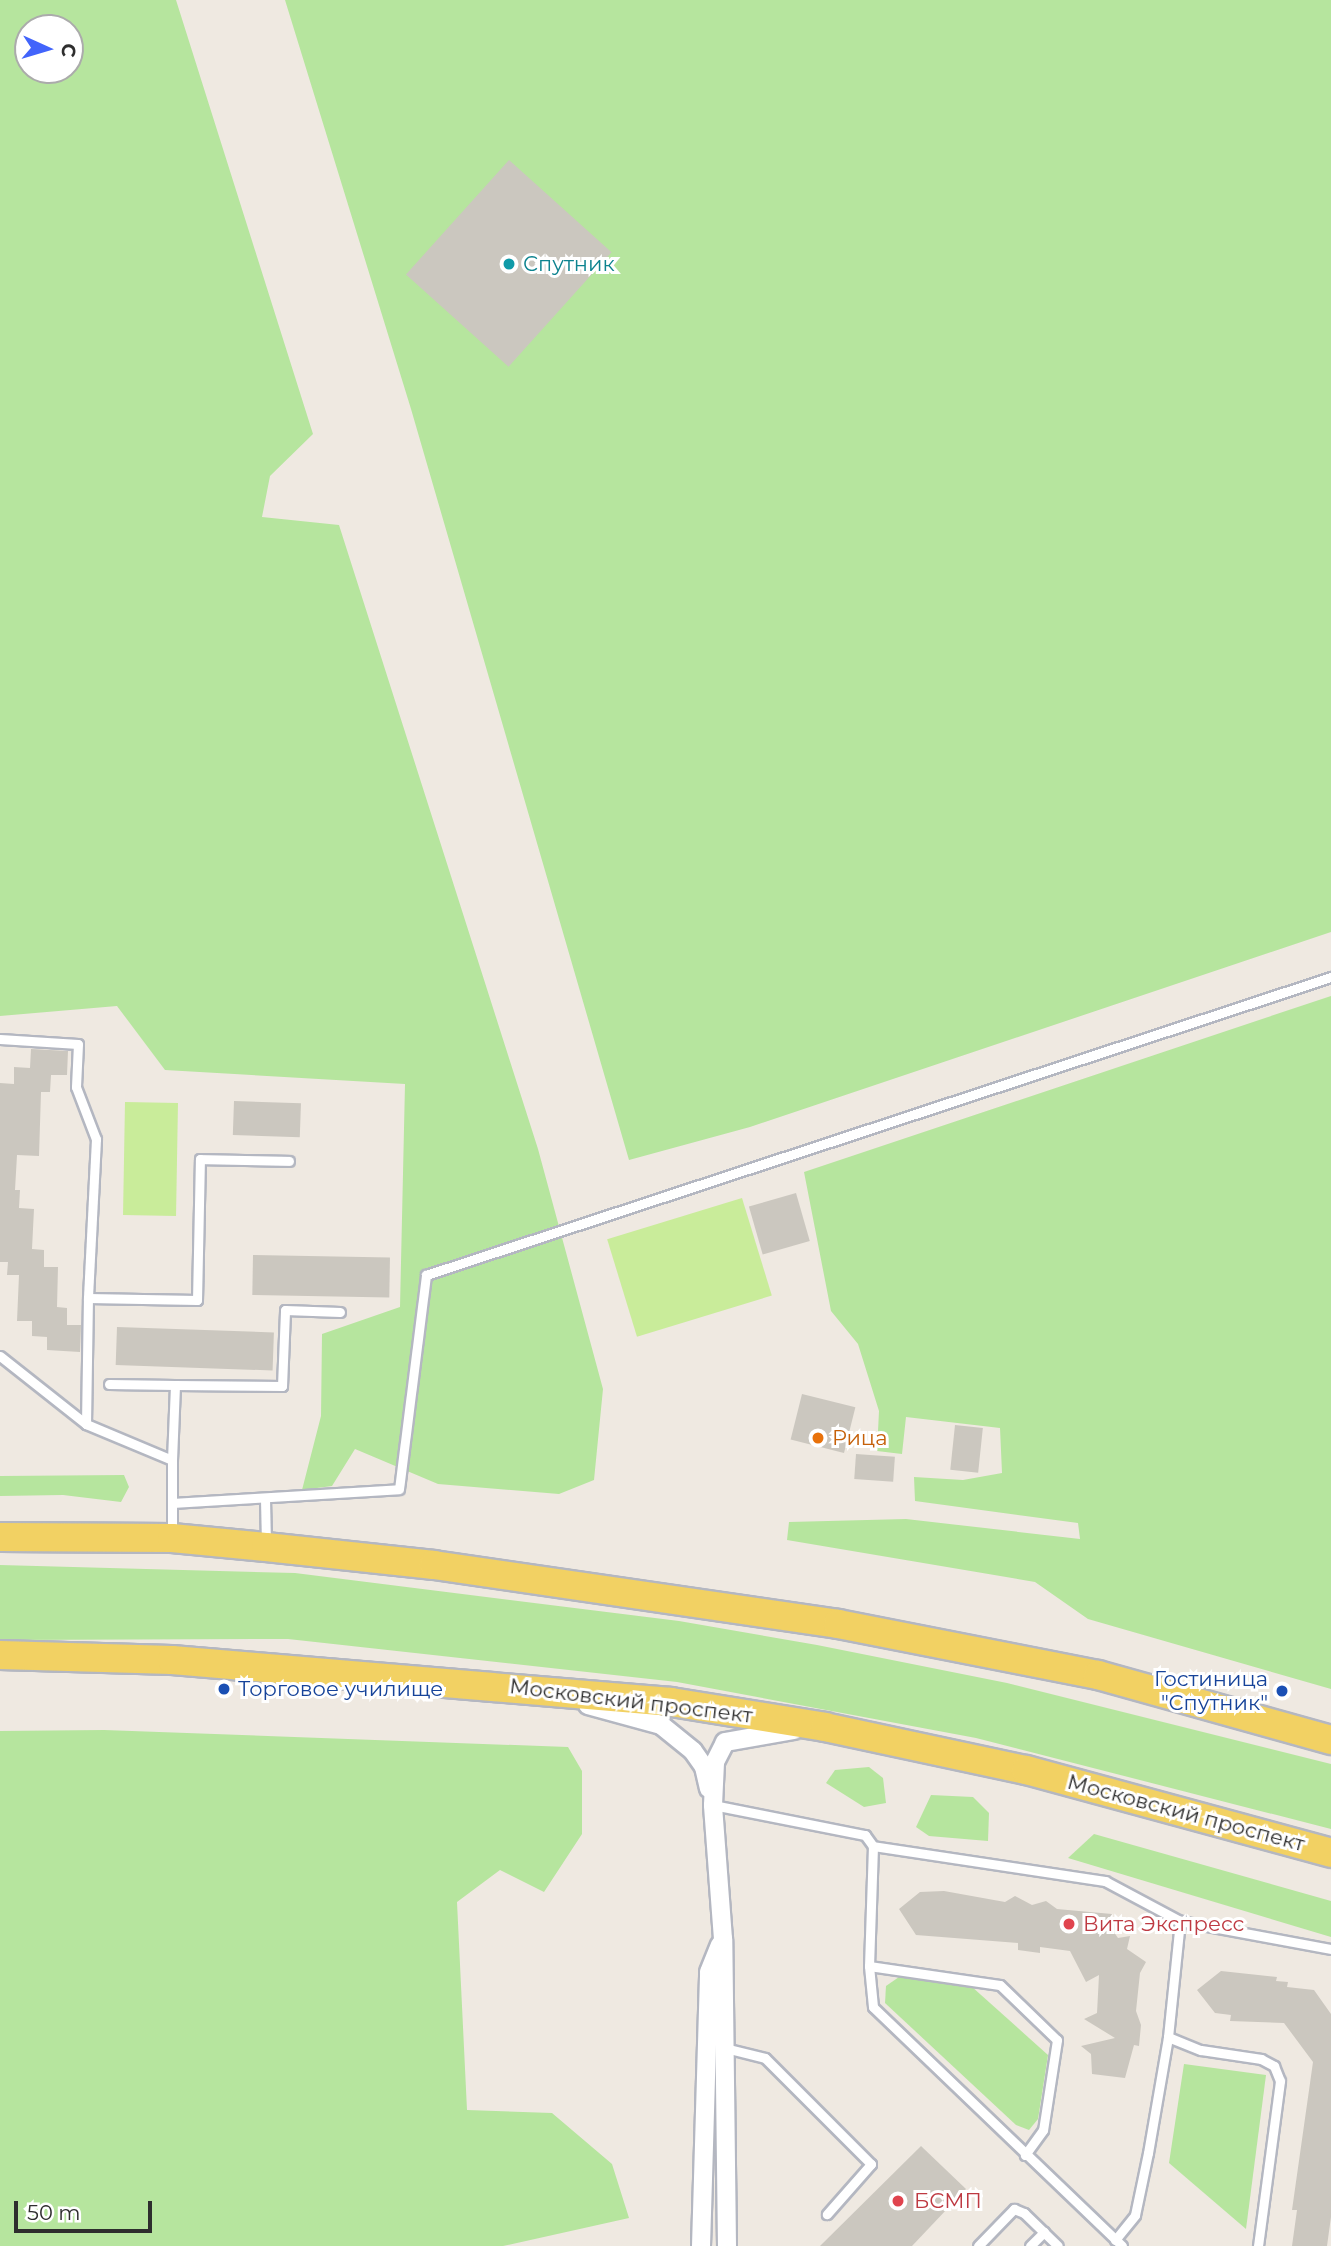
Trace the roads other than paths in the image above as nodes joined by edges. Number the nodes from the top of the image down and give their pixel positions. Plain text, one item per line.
1 (1331, 977) edge
2 (0, 1039) edge
3 (289, 1161) dead end
4 (88, 1298) junction
5 (340, 1311) dead end
6 (0, 1356) edge
7 (109, 1384) dead end
8 (175, 1385) junction
9 (86, 1424) junction
10 (172, 1460) junction
11 (265, 1499) junction
12 (172, 1503) junction
13 (0, 1537) edge
14 (172, 1538) junction
15 (265, 1547) junction
16 (0, 1655) edge
17 (535, 1689) junction
18 (825, 1727) junction
19 (1331, 1740) edge
20 (713, 1805) junction
21 (873, 1846) junction
22 (1331, 1853) edge
23 (1180, 1921) junction
24 (723, 1939) junction
25 (1331, 1949) edge
26 (869, 1966) junction
27 (1168, 2038) junction
28 (725, 2048) junction
29 (1024, 2155) junction
30 (827, 2214) dead end
31 (1044, 2232) junction
32 (1118, 2243) edge
33 (701, 2246) edge
34 (727, 2246) edge
35 (978, 2246) edge
36 (1030, 2246) edge
37 (1058, 2246) edge
38 (1258, 2246) edge

1 - 11 lane
2 - 4 lane
3 - 4 lane
4 - 9 lane
5 - 8 lane
6 - 9 lane
7 - 8 lane
8 - 10 lane
9 - 10 lane
10 - 12 lane
11 - 12 lane
11 - 15 lane
12 - 14 lane
13 - 14 main road
14 - 15 main road
15 - 19 main road
16 - 17 main road, Московский проспект
17 - 18 main road, Московский проспект
17 - 20 street
18 - 20 street
18 - 22 main road, Московский проспект
20 - 21 lane
20 - 24 street
21 - 23 lane
21 - 26 lane
23 - 25 lane
23 - 27 lane
24 - 28 street
24 - 33 street
26 - 29 lane
26 - 29 lane
27 - 32 lane
27 - 38 lane
28 - 30 lane
28 - 34 street
29 - 32 lane
31 - 35 lane
31 - 36 lane
31 - 37 lane

